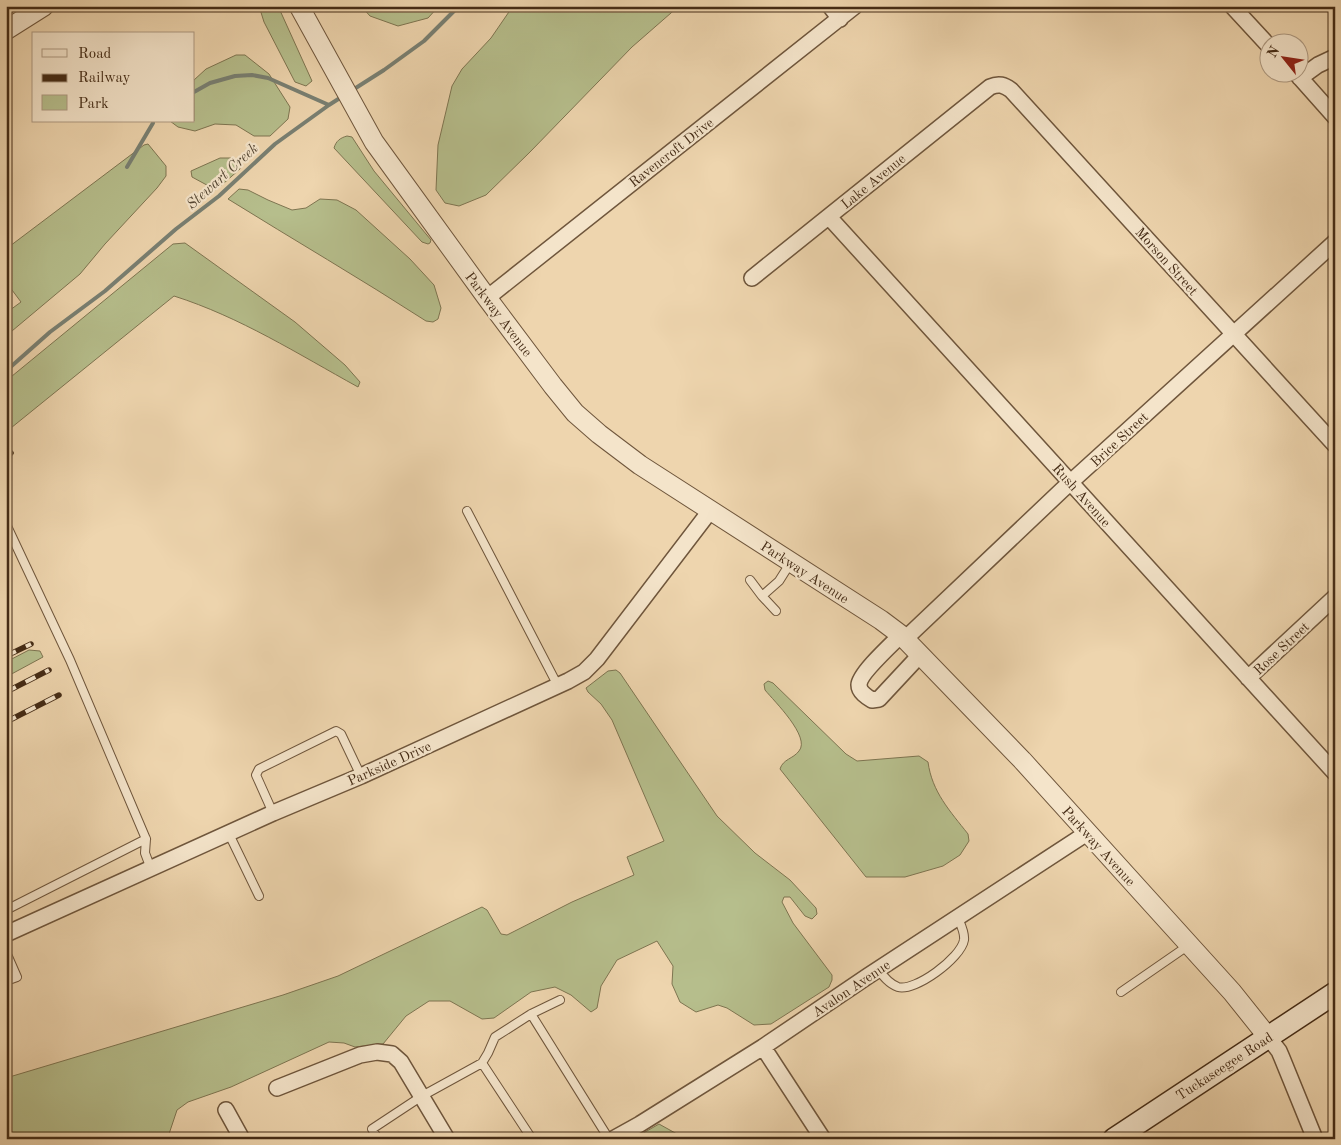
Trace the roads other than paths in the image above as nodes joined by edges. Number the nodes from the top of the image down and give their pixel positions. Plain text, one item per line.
1 (44, 6) edge
2 (299, 6) edge
3 (830, 6) edge
4 (855, 6) edge
5 (1232, 6) edge
6 (840, 18) junction
7 (6, 30) edge
8 (1258, 34) edge
9 (1335, 57) edge
10 (1308, 69) edge
11 (1303, 82) edge
12 (994, 85) joint
13 (1335, 117) edge
14 (830, 217) junction
15 (1335, 242) edge
16 (752, 278) dead end
17 (487, 298) junction
18 (1233, 334) junction
19 (1335, 445) edge
20 (1071, 482) junction
21 (710, 510) junction
22 (467, 511) dead end
23 (6, 524) edge
24 (791, 562) junction
25 (750, 580) dead end
26 (762, 596) junction
27 (1335, 597) edge
28 (776, 611) dead end
29 (903, 637) junction
30 (920, 655) junction
31 (1248, 678) junction
32 (558, 686) junction
33 (1335, 773) edge
34 (361, 776) junction
35 (273, 813) junction
36 (1087, 833) junction
37 (229, 834) junction
38 (146, 839) junction
39 (151, 869) junction
40 (259, 896) dead end
41 (6, 910) edge
42 (958, 918) junction
43 (6, 934) edge
44 (1189, 945) junction
45 (6, 952) edge
46 (878, 969) junction
47 (6, 981) edge
48 (1121, 992) dead end
49 (1335, 993) edge
50 (560, 1000) dead end
51 (531, 1014) junction
52 (1268, 1037) junction
53 (763, 1047) junction
54 (482, 1063) junction
55 (277, 1088) dead end
56 (422, 1096) junction
57 (226, 1110) dead end
58 (242, 1139) edge
59 (378, 1139) edge
60 (447, 1139) edge
61 (532, 1139) edge
62 (609, 1139) edge
63 (613, 1139) edge
64 (823, 1139) edge
65 (1114, 1139) edge
66 (1316, 1139) edge

1 - 7 street
2 - 17 street, Parkway Avenue
3 - 6 street
4 - 6 street, Ravencroft Drive
5 - 8 street
6 - 17 street, Ravencroft Drive
9 - 10 street
11 - 13 street
12 - 14 street, Lake Avenue
12 - 18 street, Morson Street
14 - 16 street, Lake Avenue
14 - 20 street, Rush Avenue
15 - 18 street, Brice Street
17 - 21 street, Parkway Avenue
18 - 19 street, Morson Street
18 - 20 street, Brice Street
20 - 29 street, Brice Street
20 - 31 street, Rush Avenue
21 - 24 street, Parkway Avenue
21 - 32 street, Parkside Drive
22 - 32 lane
23 - 38 lane
24 - 26 lane
24 - 29 street, Parkway Avenue
25 - 26 lane
26 - 28 lane
27 - 31 street, Rose Street
29 - 30 street, Parkway Avenue
29 - 30 street, Brice Street
30 - 36 street, Parkway Avenue
31 - 33 street, Rush Avenue
32 - 34 street, Parkside Drive
34 - 35 street, Parkside Drive
34 - 35 lane
35 - 37 street, Parkside Drive
36 - 42 street, Avalon Avenue
36 - 44 street, Parkway Avenue
37 - 39 street, Parkside Drive
37 - 40 lane
38 - 39 lane
38 - 41 lane
39 - 43 street, Parkside Drive
42 - 46 street, Avalon Avenue
42 - 46 lane
44 - 48 lane
44 - 52 street, Parkway Avenue
45 - 47 lane
46 - 53 street, Avalon Avenue
49 - 52 main road, Tuckaseegee Road
50 - 51 lane
51 - 54 lane
51 - 62 lane
52 - 65 main road, Tuckaseegee Road
52 - 66 street, Parkway Avenue
53 - 63 street, Avalon Avenue
53 - 64 street
54 - 56 lane
54 - 61 lane
55 - 56 street
56 - 59 lane
56 - 60 street
57 - 58 street

